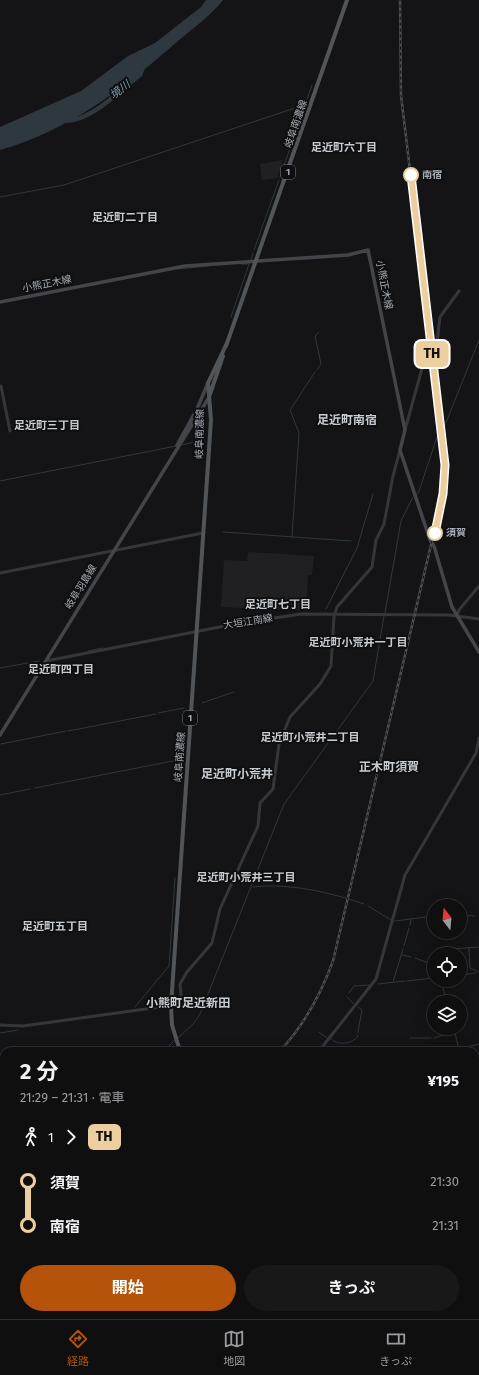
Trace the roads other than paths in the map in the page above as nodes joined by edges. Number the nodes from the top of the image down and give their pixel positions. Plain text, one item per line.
1 (347, 0) edge
2 (256, 261) junction
3 (459, 291) dead end
4 (0, 302) edge
5 (227, 343) junction
6 (208, 383) junction
7 (1, 386) edge
8 (208, 399) junction
9 (405, 430) junction
10 (10, 431) dead end
11 (176, 448) junction
12 (400, 450) junction
13 (204, 533) junction
14 (113, 551) junction
15 (0, 573) edge
16 (479, 586) edge
17 (335, 613) junction
18 (457, 616) junction
19 (479, 619) edge
20 (196, 631) junction
21 (479, 652) edge
22 (44, 661) junction
23 (0, 734) edge
24 (479, 738) edge
25 (171, 1006) junction
26 (0, 1025) edge
27 (179, 1047) edge
28 (321, 1047) edge

1 - 2 main road, 岐阜南濃線 / 1
2 - 4 main road, 小熊正木線
2 - 5 main road, 岐阜南濃線 / 1
2 - 9 main road, 小熊正木線
3 - 9 street
5 - 6 main road, 岐阜南濃線 / 1
5 - 8 main road, 岐阜南濃線 / 1
6 - 8 main road, 岐阜南濃線 / 1
6 - 11 main road, 岐阜羽島線
7 - 10 street
8 - 11 main road, 岐阜羽島線
8 - 13 main road, 岐阜南濃線 / 1
9 - 12 main road, 小熊正木線
11 - 14 main road, 岐阜羽島線
12 - 17 street
12 - 18 main road
13 - 14 street
13 - 20 main road, 岐阜南濃線 / 1
14 - 15 street
14 - 22 main road, 岐阜羽島線
16 - 18 street
17 - 18 street, 大垣江南線
17 - 20 street, 大垣江南線
17 - 25 street
18 - 19 street, 大垣江南線
18 - 21 main road
20 - 22 street, 大垣江南線
20 - 25 main road, 岐阜南濃線 / 1
22 - 23 main road, 岐阜羽島線
24 - 28 street
25 - 26 street
25 - 27 main road, 岐阜南濃線 / 1

